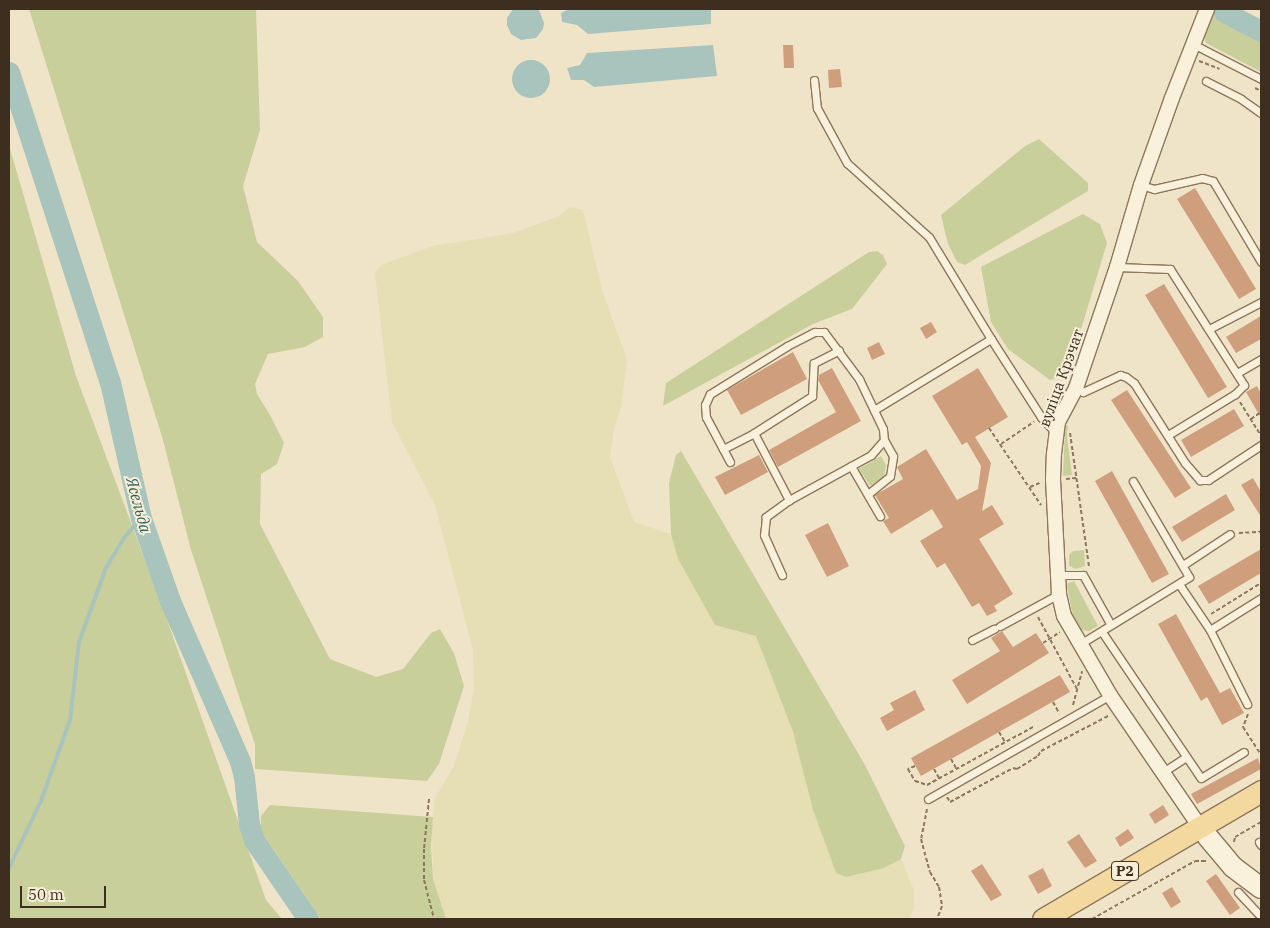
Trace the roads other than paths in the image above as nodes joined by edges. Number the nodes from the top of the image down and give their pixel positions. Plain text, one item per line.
1 (1207, 9) edge
2 (1190, 50) junction
3 (1261, 79) edge
4 (814, 80) dead end
5 (1206, 81) dead end
6 (1261, 113) edge
7 (1141, 185) junction
8 (1261, 262) edge
9 (1117, 267) junction
10 (1261, 302) edge
11 (1209, 329) junction
12 (991, 339) junction
13 (839, 350) junction
14 (1261, 359) edge
15 (1237, 373) junction
16 (1076, 388) junction
17 (874, 410) junction
18 (754, 433) junction
19 (1056, 433) junction
20 (1168, 435) junction
21 (884, 440) junction
22 (1261, 445) edge
23 (723, 449) junction
24 (730, 462) dead end
25 (851, 466) junction
26 (1133, 481) dead end
27 (868, 494) junction
28 (789, 500) junction
29 (880, 516) dead end
30 (1230, 534) road end
31 (1183, 565) junction
32 (782, 575) dead end
33 (1059, 575) junction
34 (1179, 584) junction
35 (1059, 594) junction
36 (1261, 598) edge
37 (1111, 626) junction
38 (1210, 630) junction
39 (1102, 632) junction
40 (972, 640) dead end
41 (1080, 644) junction
42 (1110, 695) junction
43 (1247, 704) road end
44 (1244, 752) dead end
45 (1186, 757) junction
46 (1163, 772) junction
47 (1261, 791) edge
48 (928, 799) road end
49 (1260, 817) edge
50 (1204, 832) junction
51 (1261, 888) edge
52 (1238, 892) dead end
53 (1261, 917) edge
54 (1053, 918) edge

1 - 2 street, вуліца Крэчат
2 - 3 lane
2 - 7 street, вуліца Крэчат
4 - 12 lane
5 - 6 lane
7 - 8 lane
7 - 9 street, вуліца Крэчат
9 - 11 lane
9 - 16 street, вуліца Крэчат
10 - 11 lane
11 - 15 lane
12 - 17 lane
12 - 19 lane
13 - 17 lane
13 - 18 lane
13 - 23 lane
14 - 15 lane
15 - 20 lane
16 - 19 street, вуліца Крэчат
16 - 20 lane
17 - 21 lane
18 - 23 lane
18 - 28 lane
19 - 33 street, вуліца Крэчат
20 - 22 lane
21 - 25 lane
21 - 27 lane
23 - 24 lane
25 - 27 lane
25 - 28 lane
26 - 31 lane
27 - 29 lane
28 - 32 lane
30 - 31 lane
31 - 34 lane
33 - 35 street, вуліца Крэчат
33 - 37 lane
34 - 37 lane
34 - 38 lane
35 - 40 lane
35 - 41 street, вуліца Крэчат
36 - 38 lane
37 - 39 lane
38 - 43 lane
39 - 41 lane
39 - 45 lane
41 - 42 street, вуліца Крэчат
42 - 46 street, вуліца Крэчат
42 - 48 lane
44 - 45 lane
45 - 46 lane
46 - 50 street, вуліца Крэчат
47 - 50 main road, Р2
49 - 50 main road, Р2
50 - 51 main road
50 - 54 main road, Р2
52 - 53 lane

